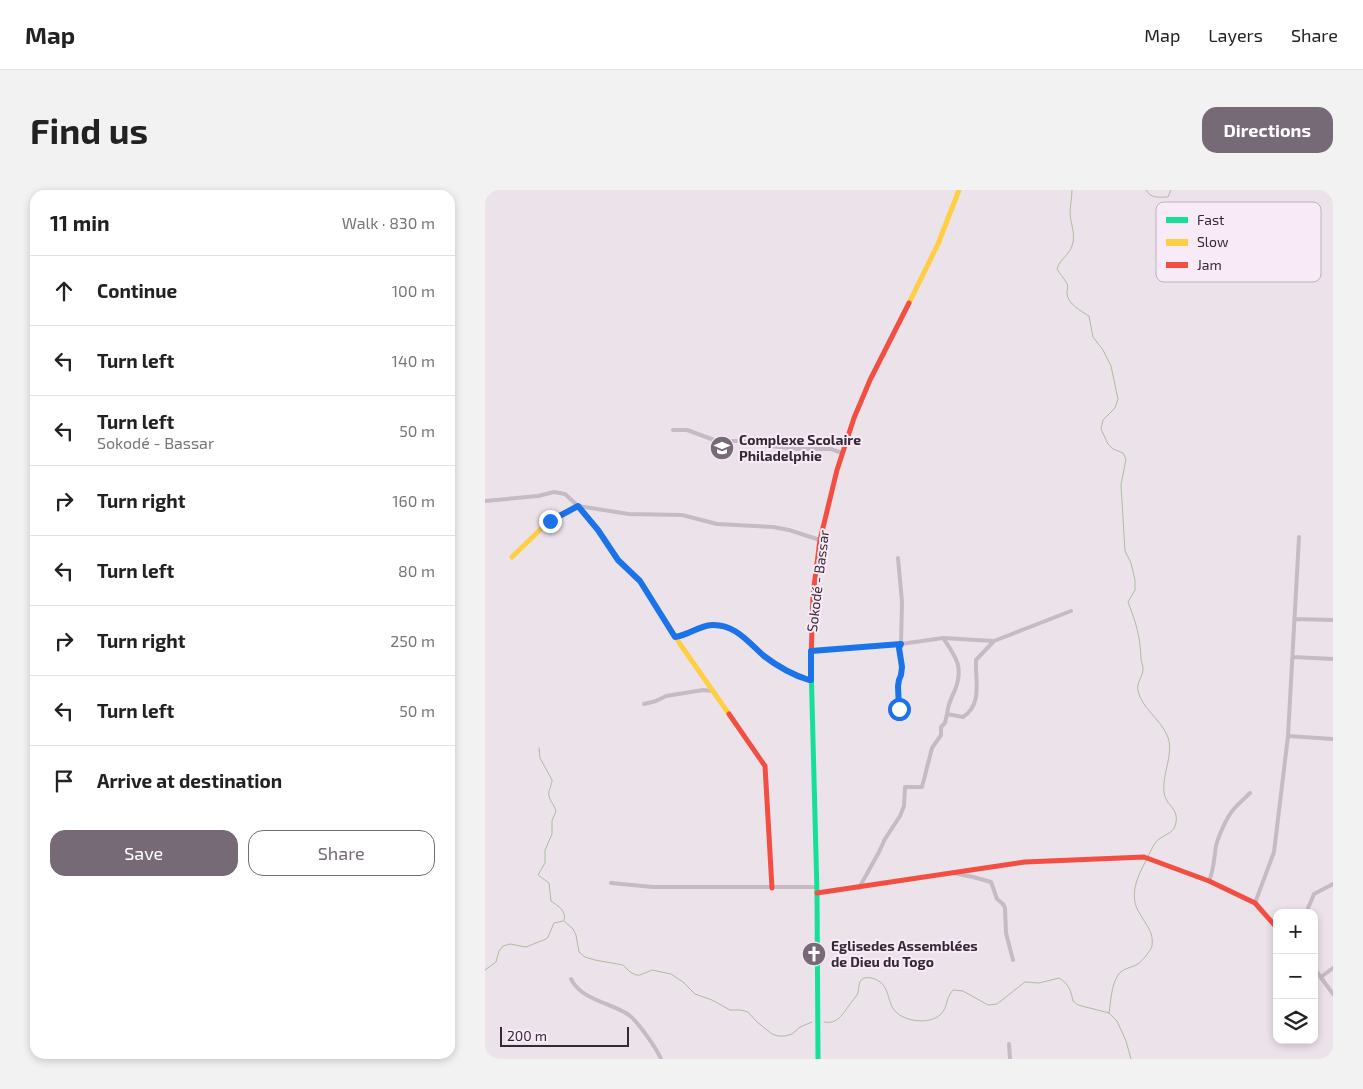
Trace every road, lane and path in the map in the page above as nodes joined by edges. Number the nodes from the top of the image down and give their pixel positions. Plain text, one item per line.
1 (959, 190) edge
2 (673, 430) dead end
3 (843, 453) junction
4 (485, 501) edge
5 (578, 506) junction
6 (1299, 537) dead end
7 (821, 540) junction
8 (512, 557) dead end
9 (898, 558) dead end
10 (1071, 611) dead end
11 (1295, 618) junction
12 (1333, 620) edge
13 (675, 637) junction
14 (943, 638) junction
15 (994, 641) junction
16 (901, 644) junction
17 (811, 651) junction
18 (1293, 657) junction
19 (1333, 659) edge
20 (811, 680) junction
21 (713, 691) junction
22 (644, 704) dead end
23 (899, 709) dead end
24 (947, 714) junction
25 (1288, 736) junction
26 (1333, 739) edge
27 (1250, 793) dead end
28 (949, 872) junction
29 (1209, 881) junction
30 (611, 883) dead end
31 (1333, 884) edge
32 (816, 887) junction
33 (772, 888) junction
34 (859, 888) junction
35 (817, 894) junction
36 (1255, 903) junction
37 (1308, 909) edge
38 (1273, 923) edge
39 (1013, 960) dead end
40 (1333, 968) edge
41 (1318, 973) edge
42 (1321, 977) junction
43 (571, 979) dead end
44 (1333, 994) edge
45 (1009, 1044) dead end
46 (661, 1059) edge
47 (818, 1059) edge
48 (1010, 1059) edge

1 - 3 street, Sokodé - Bassar
2 - 3 street
3 - 7 street, Sokodé - Bassar
4 - 5 street
5 - 7 street
5 - 8 street
5 - 13 street
6 - 11 street
7 - 17 street, Sokodé - Bassar
9 - 16 street
10 - 15 street
11 - 12 street
11 - 18 street
13 - 20 street
13 - 21 street
14 - 15 street
14 - 16 street
14 - 24 street
15 - 24 street
16 - 17 street
16 - 23 street
17 - 20 street, Sokodé - Bassar
18 - 19 street
18 - 25 street
20 - 32 street, Sokodé - Bassar
21 - 22 street
21 - 33 street
24 - 34 street
25 - 26 street
25 - 36 street
27 - 29 street
28 - 29 street
28 - 34 street
28 - 39 street
29 - 36 street
30 - 33 street
31 - 37 street
32 - 33 street
32 - 35 street, Sokodé - Bassar
34 - 35 street
35 - 47 street, Sokodé - Bassar
36 - 38 street
40 - 42 street
41 - 42 street
42 - 44 street
43 - 46 street
45 - 48 street

